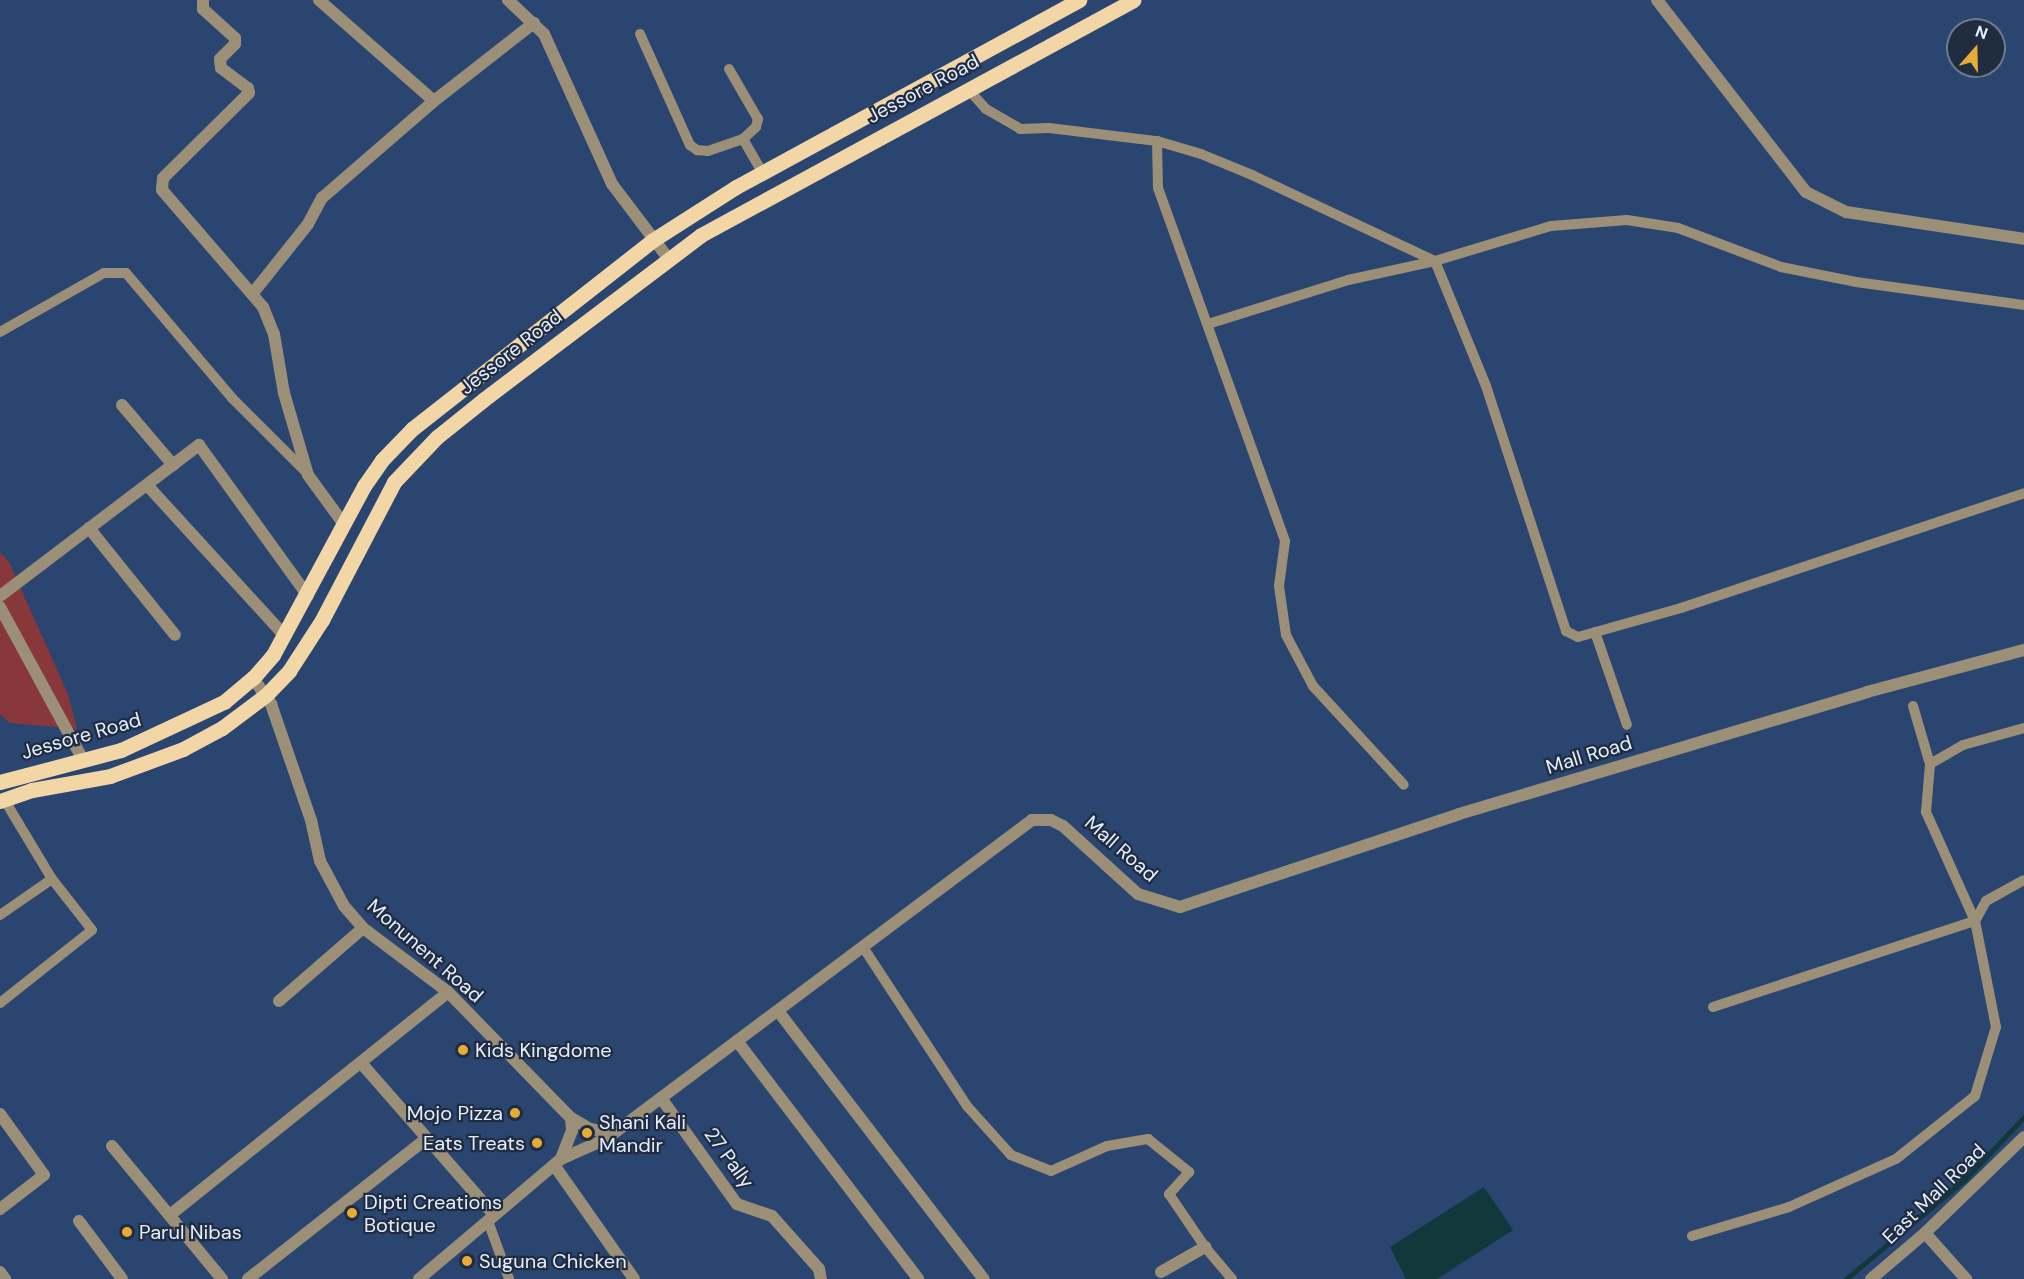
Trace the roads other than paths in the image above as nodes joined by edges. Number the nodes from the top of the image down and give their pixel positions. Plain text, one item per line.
1 (203, 0) edge
2 (319, 0) edge
3 (508, 0) edge
4 (1079, 0) edge
5 (1133, 0) edge
6 (1657, 0) edge
7 (534, 23) junction
8 (640, 34) dead end
9 (729, 69) dead end
10 (968, 89) junction
11 (434, 101) junction
12 (742, 139) junction
13 (1157, 141) junction
14 (762, 172) junction
15 (2024, 239) edge
16 (653, 240) junction
17 (668, 258) junction
18 (1435, 261) junction
19 (253, 293) junction
20 (2024, 305) edge
21 (1208, 324) junction
22 (0, 332) edge
23 (122, 405) dead end
24 (173, 465) junction
25 (308, 475) junction
26 (147, 485) junction
27 (2024, 493) edge
28 (343, 523) junction
29 (90, 528) junction
30 (0, 596) edge
31 (308, 596) junction
32 (0, 607) edge
33 (1595, 632) junction
34 (175, 635) dead end
35 (285, 636) junction
36 (2024, 650) edge
37 (253, 678) junction
38 (266, 695) junction
39 (1912, 706) dead end
40 (1627, 726) dead end
41 (2024, 728) edge
42 (83, 760) junction
43 (1930, 764) junction
44 (0, 782) edge
45 (1404, 785) dead end
46 (2, 800) edge
47 (52, 879) junction
48 (2024, 880) edge
49 (0, 915) edge
50 (1975, 921) junction
51 (363, 928) junction
52 (863, 947) junction
53 (448, 992) junction
54 (279, 1001) dead end
55 (0, 1003) edge
56 (1713, 1007) dead end
57 (778, 1011) junction
58 (737, 1041) junction
59 (362, 1064) junction
60 (661, 1098) junction
61 (0, 1114) edge
62 (571, 1118) junction
63 (614, 1133) junction
64 (2024, 1137) edge
65 (427, 1138) junction
66 (111, 1146) dead end
67 (557, 1162) junction
68 (0, 1209) edge
69 (170, 1215) junction
70 (491, 1218) junction
71 (79, 1221) dead end
72 (1925, 1233) junction
73 (1692, 1236) dead end
74 (1205, 1248) junction
75 (0, 1272) edge
76 (1161, 1272) dead end
77 (6, 1279) edge
78 (122, 1279) edge
79 (222, 1279) edge
80 (248, 1279) edge
81 (419, 1279) edge
82 (509, 1279) edge
83 (634, 1279) edge
84 (820, 1279) edge
85 (918, 1279) edge
86 (984, 1279) edge
87 (1232, 1279) edge
88 (1871, 1279) edge
89 (1966, 1279) edge

1 - 19 street
2 - 11 street
3 - 7 street
4 - 14 main road, Jessore Road
5 - 10 main road, Jessore Road
6 - 15 street
7 - 11 street
7 - 16 street
8 - 12 lane
9 - 12 lane
10 - 13 lane
10 - 17 main road, Jessore Road
11 - 19 street
12 - 14 lane
13 - 18 lane
13 - 21 lane
14 - 16 main road, Jessore Road
16 - 17 street
16 - 28 main road, Jessore Road
17 - 38 main road, Jessore Road
18 - 20 lane
18 - 21 lane
18 - 33 lane
19 - 25 street
21 - 45 lane
22 - 25 lane
23 - 24 street
24 - 26 street
24 - 31 street
25 - 28 street
26 - 29 street
26 - 35 street
27 - 33 lane
28 - 31 main road, Jessore Road
29 - 30 street
29 - 34 street
31 - 35 main road, Jessore Road
32 - 42 street
33 - 40 lane
35 - 37 main road, Jessore Road
36 - 52 street, Mall Road
37 - 38 street, Monunent Road
37 - 42 main road, Jessore Road
38 - 46 main road, Jessore Road
38 - 51 street, Monunent Road
39 - 43 lane
41 - 43 lane
42 - 44 main road, Jessore Road
43 - 50 lane
46 - 47 lane
47 - 49 lane
47 - 55 lane
48 - 50 lane
50 - 56 lane
50 - 73 lane
51 - 53 street, Monunent Road
51 - 54 street
52 - 57 street, Mall Road
52 - 74 lane
53 - 59 street
53 - 62 street, Monunent Road
57 - 58 street, Mall Road
57 - 86 street
58 - 60 street, Mall Road
58 - 85 street
59 - 65 street
59 - 69 street
60 - 63 street, Mall Road
60 - 84 street, 27 Pally
61 - 68 street
62 - 63 street, Monunent Road
62 - 67 street
63 - 67 street, Mall Road
64 - 72 street, East Mall Road
65 - 70 street
65 - 80 street
66 - 69 street
67 - 70 street, Mall Road
67 - 83 street
69 - 79 street
70 - 81 street, Mall Road
70 - 82 lane
71 - 78 street
72 - 88 street, East Mall Road
72 - 89 street
74 - 76 street
74 - 87 lane
75 - 77 street

